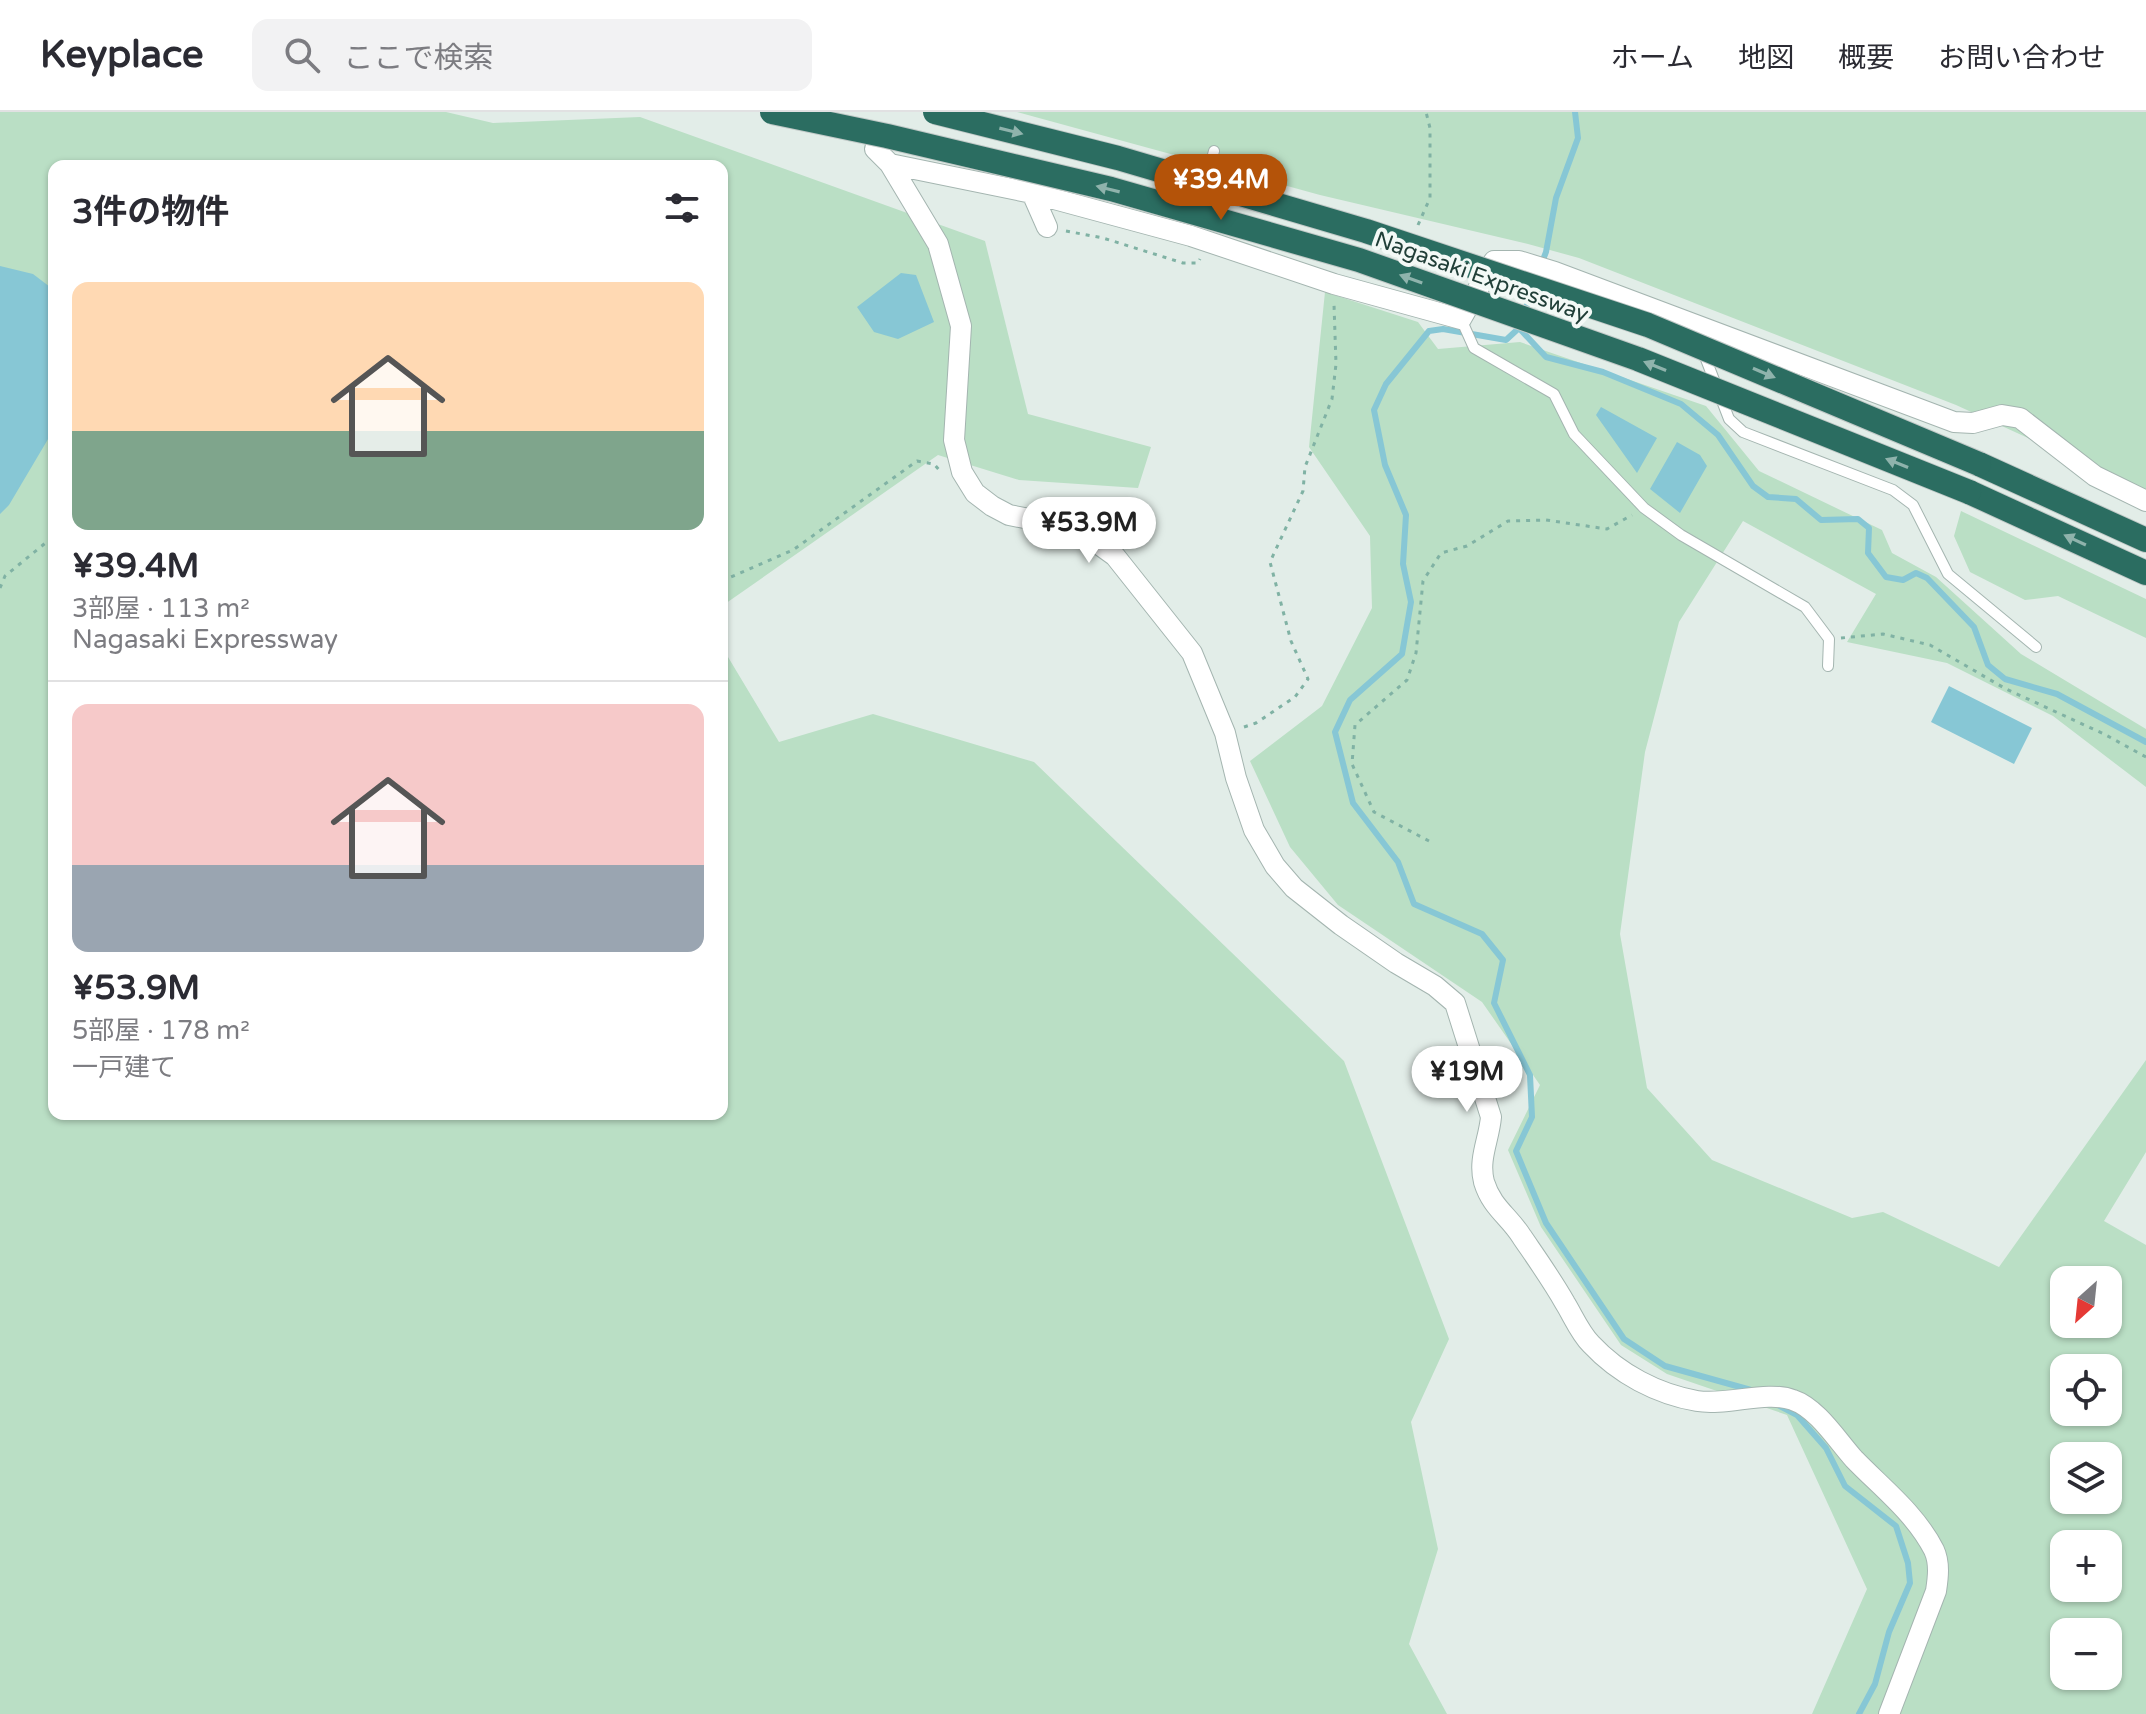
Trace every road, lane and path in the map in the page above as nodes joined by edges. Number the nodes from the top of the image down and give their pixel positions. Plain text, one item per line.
1 (772, 112) edge
2 (935, 112) edge
3 (1426, 112) edge
4 (1214, 151) dead end
5 (1032, 193) junction
6 (1047, 227) joint
7 (1413, 235) dead end
8 (1191, 236) junction
9 (1334, 284) junction
10 (1461, 319) junction
11 (1691, 322) junction
12 (942, 473) dead end
13 (2146, 501) edge
14 (1644, 508) junction
15 (2146, 540) edge
16 (48, 541) edge
17 (2146, 573) edge
18 (728, 578) edge
19 (0, 588) edge
20 (1829, 639) junction
21 (2036, 647) dead end
22 (1828, 666) dead end
23 (1225, 733) junction
24 (2146, 757) edge
25 (1429, 841) dead end
26 (1889, 1714) edge

17 -> 1 highway, Nagasaki Expressway, bridge
2 -> 15 highway, Nagasaki Expressway, bridge
3 - 7 path
4 - 8 lane
5 - 6 street
5 - 8 street
5 - 23 street
6 - 8 path
8 - 9 street
9 - 10 street
9 - 23 path
10 - 11 street
10 - 14 lane
11 - 13 street
11 - 21 lane
12 - 18 path
14 - 20 lane
14 - 25 path
16 - 19 path
20 - 22 lane
20 - 24 path
23 - 26 street

